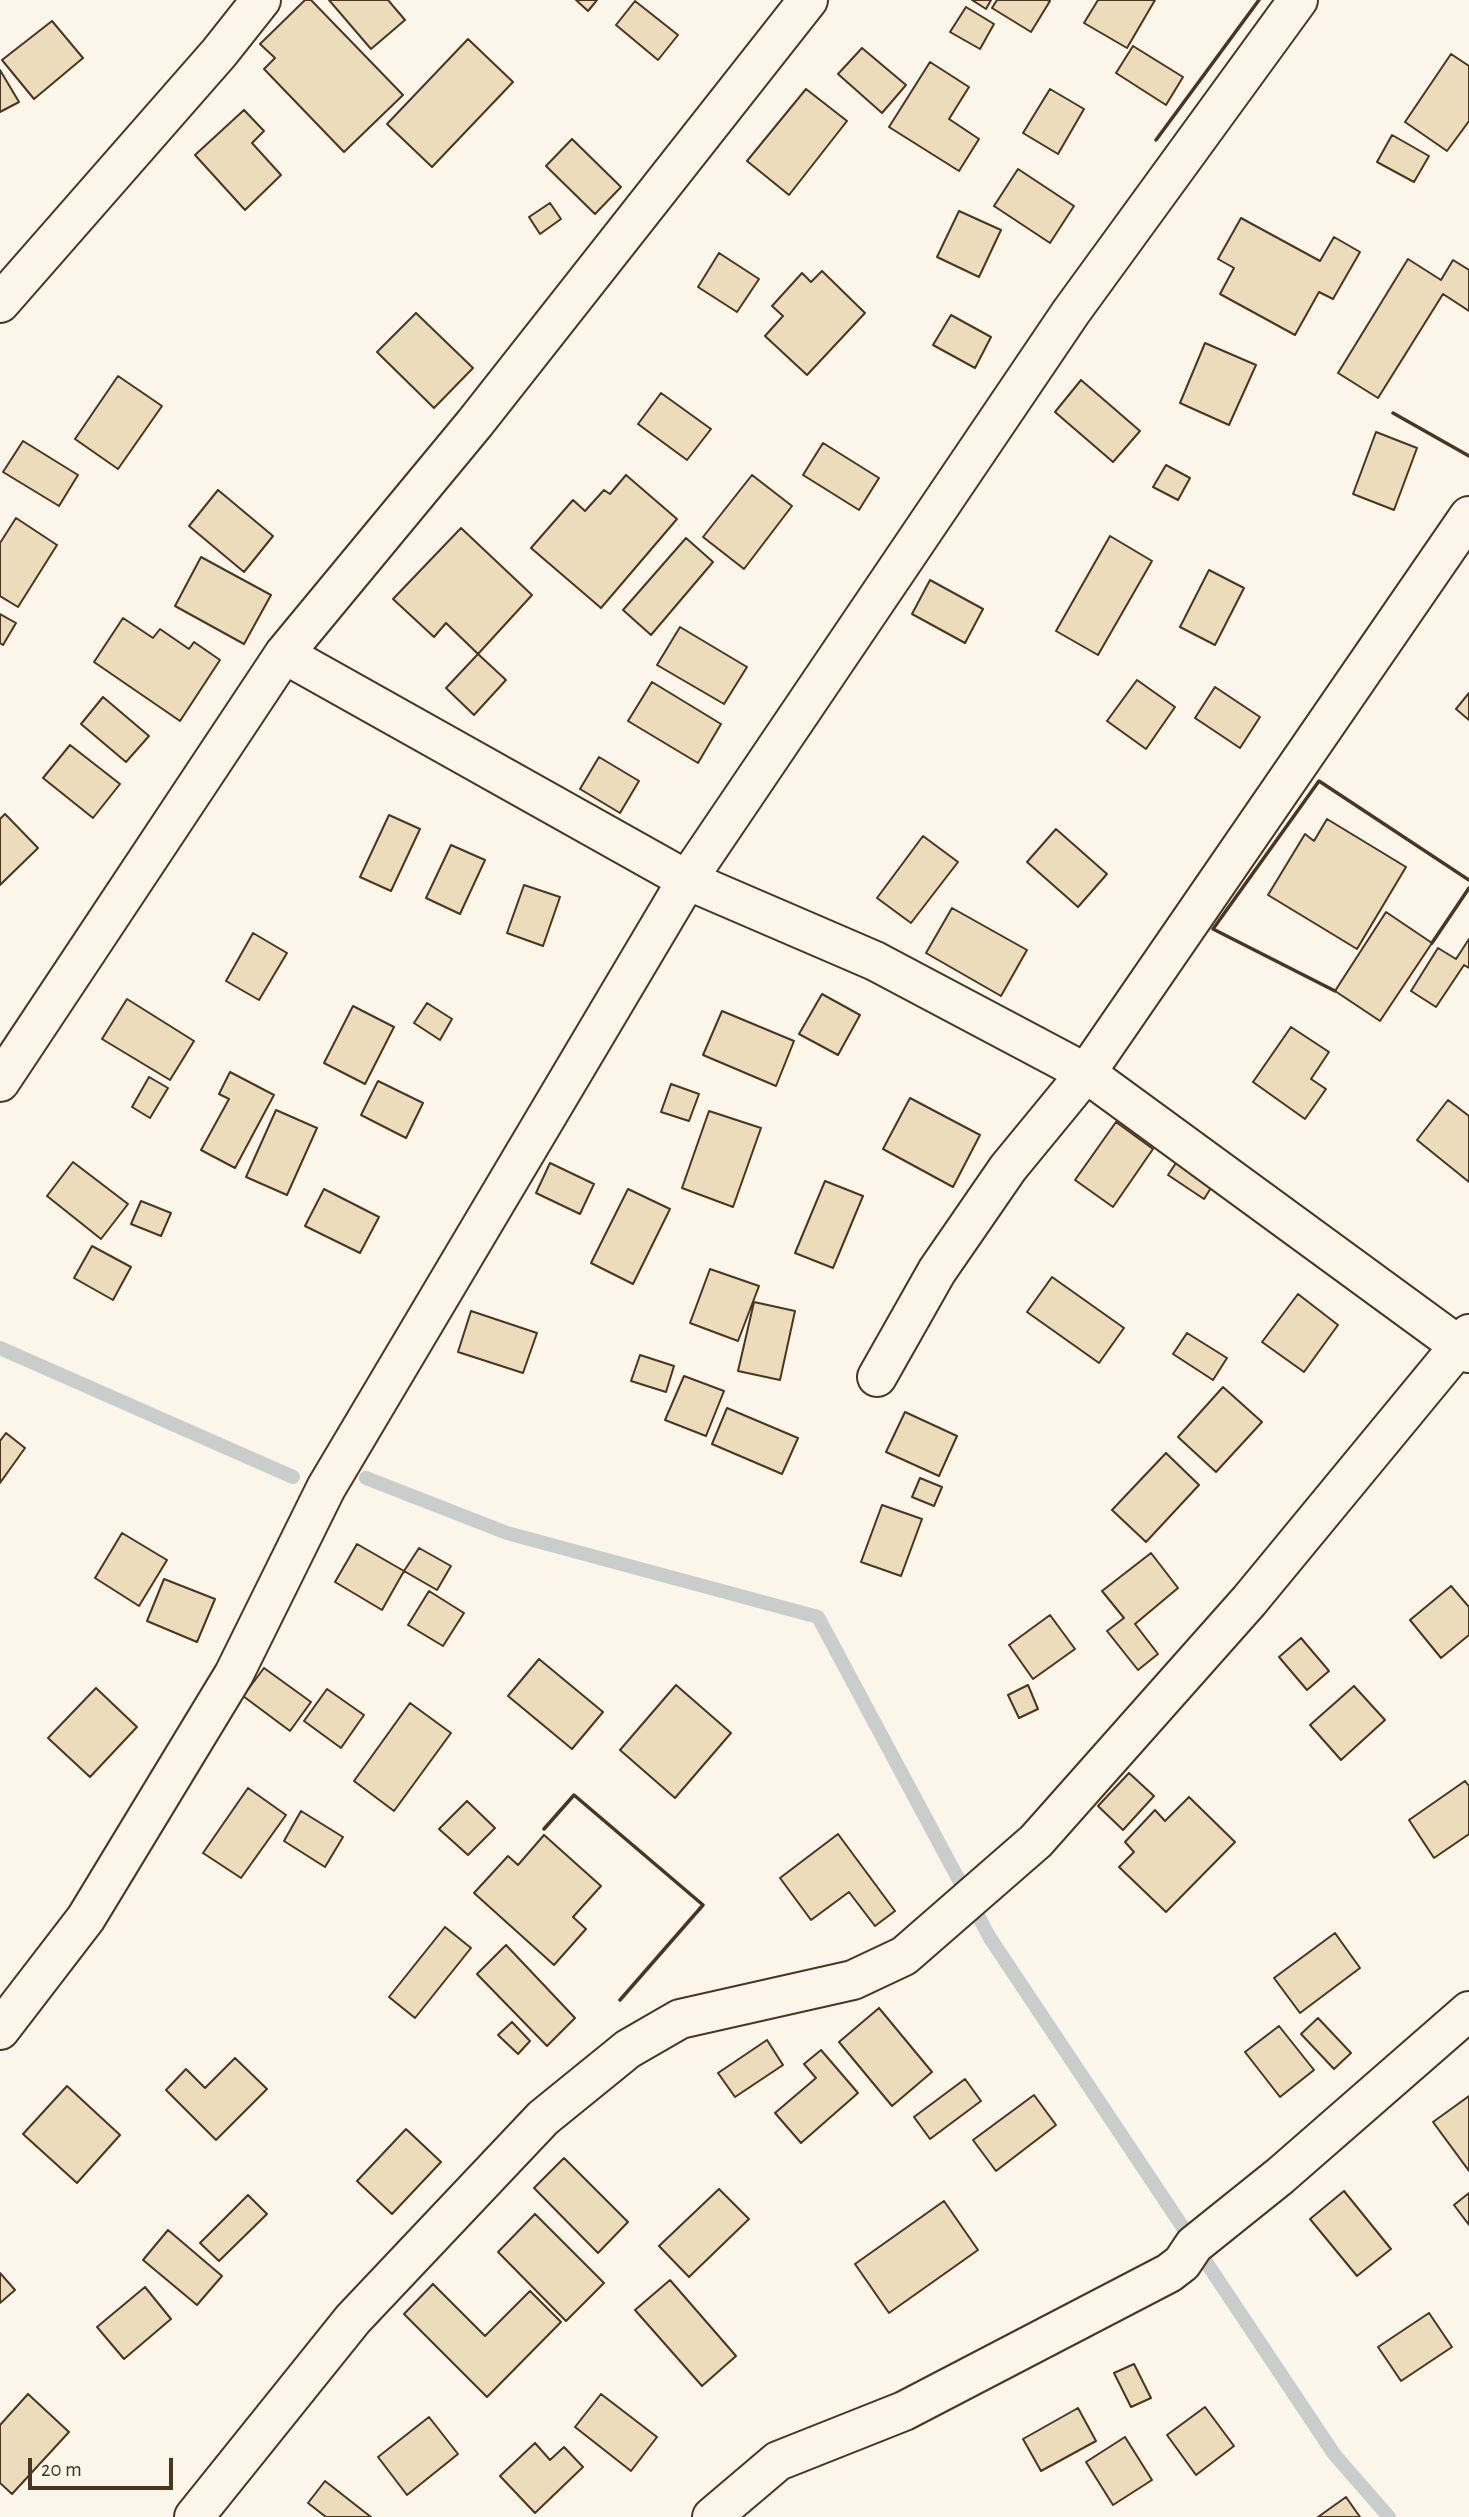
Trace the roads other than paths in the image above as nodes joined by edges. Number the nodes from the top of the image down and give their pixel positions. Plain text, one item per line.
1 (261, 0) edge
2 (808, 0) edge
3 (1298, 0) edge
4 (0, 303) edge
5 (1469, 516) edge
6 (284, 654) junction
7 (687, 880) junction
8 (1086, 1073) junction
9 (0, 1082) edge
10 (1466, 1344) edge
11 (877, 1377) dead end
12 (1469, 2011) edge
13 (0, 2030) edge
14 (194, 2517) edge
15 (712, 2517) edge

1 - 4 street
2 - 6 street
3 - 7 street
5 - 8 street
6 - 7 street
6 - 9 street
7 - 8 street
7 - 13 street
8 - 10 street
8 - 11 street
10 - 14 street
12 - 15 street

